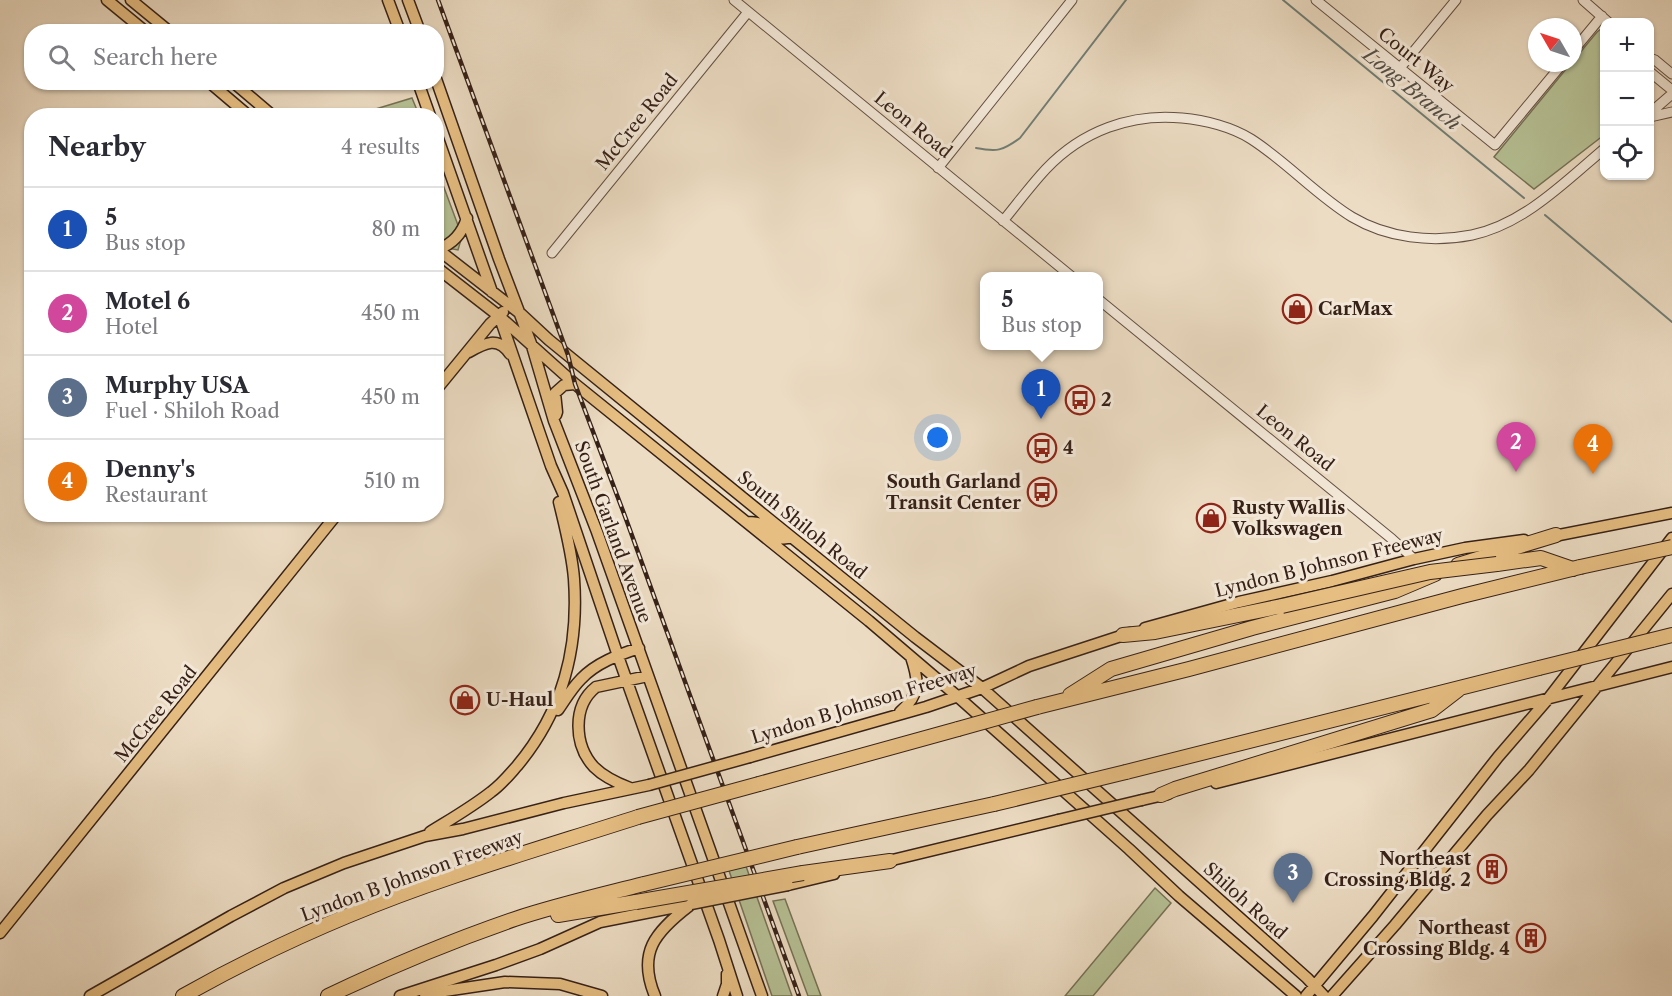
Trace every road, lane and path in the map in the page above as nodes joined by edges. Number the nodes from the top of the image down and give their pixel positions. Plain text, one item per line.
1 (107, 0) edge
2 (131, 0) edge
3 (388, 0) edge
4 (408, 0) edge
5 (734, 0) edge
6 (1072, 0) edge
7 (1316, 0) edge
8 (1456, 0) edge
9 (1583, 0) edge
10 (748, 12) junction
11 (1604, 18) edge
12 (136, 24) edge
13 (160, 24) edge
14 (397, 24) edge
15 (417, 24) edge
16 (1600, 24) edge
17 (1582, 42) edge
18 (1654, 60) edge
19 (1400, 68) junction
20 (1556, 72) edge
21 (1672, 74) edge
22 (1654, 76) edge
23 (218, 90) edge
24 (242, 90) edge
25 (421, 90) edge
26 (440, 90) edge
27 (1672, 92) edge
28 (240, 108) edge
29 (264, 108) edge
30 (427, 108) edge
31 (1654, 109) edge
32 (1672, 112) edge
33 (1654, 116) edge
34 (1600, 153) edge
35 (444, 156) edge
36 (938, 168) junction
37 (467, 218) junction
38 (1003, 221) junction
39 (444, 246) edge
40 (552, 253) dead end
41 (444, 254) edge
42 (1066, 272) edge
43 (444, 273) edge
44 (493, 293) junction
45 (512, 301) junction
46 (1103, 303) edge
47 (521, 315) junction
48 (499, 316) junction
49 (532, 346) junction
50 (466, 353) junction
51 (516, 363) junction
52 (444, 380) edge
53 (575, 384) junction
54 (554, 421) junction
55 (551, 466) junction
56 (1672, 513) edge
57 (331, 522) edge
58 (747, 522) junction
59 (1556, 536) junction
60 (790, 537) junction
61 (1672, 538) edge
62 (1672, 547) edge
63 (1414, 559) junction
64 (1577, 568) junction
65 (1672, 594) edge
66 (879, 608) junction
67 (868, 621) junction
68 (1123, 635) junction
69 (1672, 635) edge
70 (639, 648) junction
71 (618, 656) junction
72 (910, 657) junction
73 (1672, 667) edge
74 (648, 676) junction
75 (1626, 679) junction
76 (628, 681) junction
77 (615, 684) junction
78 (1462, 686) junction
79 (982, 688) junction
80 (1595, 688) junction
81 (957, 696) junction
82 (1548, 699) junction
83 (1060, 702) junction
84 (635, 705) junction
85 (896, 715) junction
86 (1571, 719) junction
87 (542, 733) junction
88 (630, 788) junction
89 (1161, 795) junction
90 (1142, 832) junction
91 (425, 836) junction
92 (1129, 849) junction
93 (890, 861) junction
94 (691, 904) junction
95 (502, 924) junction
96 (0, 933) edge
97 (727, 968) junction
98 (1314, 986) junction
99 (90, 996) edge
100 (183, 996) edge
101 (328, 996) edge
102 (400, 996) edge
103 (413, 996) edge
104 (602, 996) edge
105 (655, 996) edge
106 (723, 996) edge
107 (737, 996) edge
108 (762, 996) edge
109 (1296, 996) edge
110 (1306, 996) edge
111 (1324, 996) edge
112 (1332, 996) edge

1 - 12 main road
2 - 13 main road
3 - 14 main road
4 - 15 main road
5 - 10 street, Leon Road
6 - 36 street
7 - 19 street, Court Way
8 - 19 street
9 - 11 street
10 - 36 street, Leon Road
10 - 40 street, McCree Road
16 - 17 street
18 - 21 street
19 - 20 street, Court Way
22 - 27 street
23 - 28 main road
24 - 29 main road
25 - 30 main road
26 - 45 main road, South Garland Avenue
27 - 31 street
32 - 33 street
34 - 38 street
35 - 37 main road, South Garland Avenue
36 - 38 street, Leon Road
37 - 39 main road
37 - 44 main road, South Garland Avenue
38 - 42 street, Leon Road
41 - 44 main road
43 - 48 main road, South Shiloh Road
44 - 45 main road
44 - 48 main road, South Garland Avenue
45 - 47 main road, South Garland Avenue
45 - 48 main road
46 - 63 street, Leon Road
47 - 49 main road, South Garland Avenue
47 - 60 main road, South Shiloh Road
48 - 49 main road, South Shiloh Road
48 - 50 main road
48 - 51 main road, South Garland Avenue
49 - 53 main road, South Shiloh Road
49 - 54 main road, South Garland Avenue
50 - 51 main road
50 - 52 main road
51 - 55 main road, South Garland Avenue
53 - 54 main road
53 - 58 main road, South Shiloh Road
54 - 70 main road, South Garland Avenue
55 - 71 main road, South Garland Avenue
55 - 87 main road
56 - 59 main road, Lyndon B Johnson Freeway
57 - 96 main road, McCree Road
58 - 60 main road
58 - 67 main road, South Shiloh Road
59 - 63 main road, Lyndon B Johnson Freeway
59 - 83 highway
60 - 66 main road, South Shiloh Road
61 - 82 main road
62 - 64 highway, Lyndon B Johnson Freeway, bridge
63 - 68 main road, Lyndon B Johnson Freeway
64 - 68 highway, bridge
64 - 83 highway, Lyndon B Johnson Freeway
65 - 80 main road
66 - 67 main road
66 - 79 main road, South Shiloh Road
67 - 72 main road, South Shiloh Road
68 - 79 main road, Lyndon B Johnson Freeway
69 - 78 highway, bridge
70 - 71 main road
70 - 74 main road, South Garland Avenue
71 - 76 main road, South Garland Avenue
71 - 87 main road
72 - 81 main road, South Shiloh Road
72 - 85 main road
73 - 75 main road
74 - 76 main road
74 - 108 main road, South Garland Avenue
75 - 80 main road
75 - 86 main road
76 - 77 main road
76 - 84 main road, South Garland Avenue
77 - 84 main road
77 - 88 main road
78 - 89 highway
78 - 95 highway, bridge
79 - 81 main road, Lyndon B Johnson Freeway
79 - 90 main road, South Shiloh Road
80 - 82 main road
80 - 86 main road
81 - 85 main road, Lyndon B Johnson Freeway
81 - 92 main road, South Shiloh Road
82 - 89 main road
82 - 98 main road
83 - 100 highway, Lyndon B Johnson Freeway, bridge
84 - 97 main road, South Garland Avenue
85 - 88 main road, Lyndon B Johnson Freeway, bridge
86 - 112 main road
87 - 91 main road
88 - 91 main road, Lyndon B Johnson Freeway
89 - 93 main road, bridge
90 - 92 main road
90 - 98 main road, Shiloh Road
91 - 99 main road, Lyndon B Johnson Freeway
92 - 109 main road, Shiloh Road
93 - 94 main road, bridge
93 - 95 highway, bridge
94 - 102 main road
94 - 105 main road
95 - 101 highway
97 - 106 main road
97 - 107 main road, South Garland Avenue
98 - 110 main road
98 - 111 main road, Shiloh Road
103 - 104 main road

